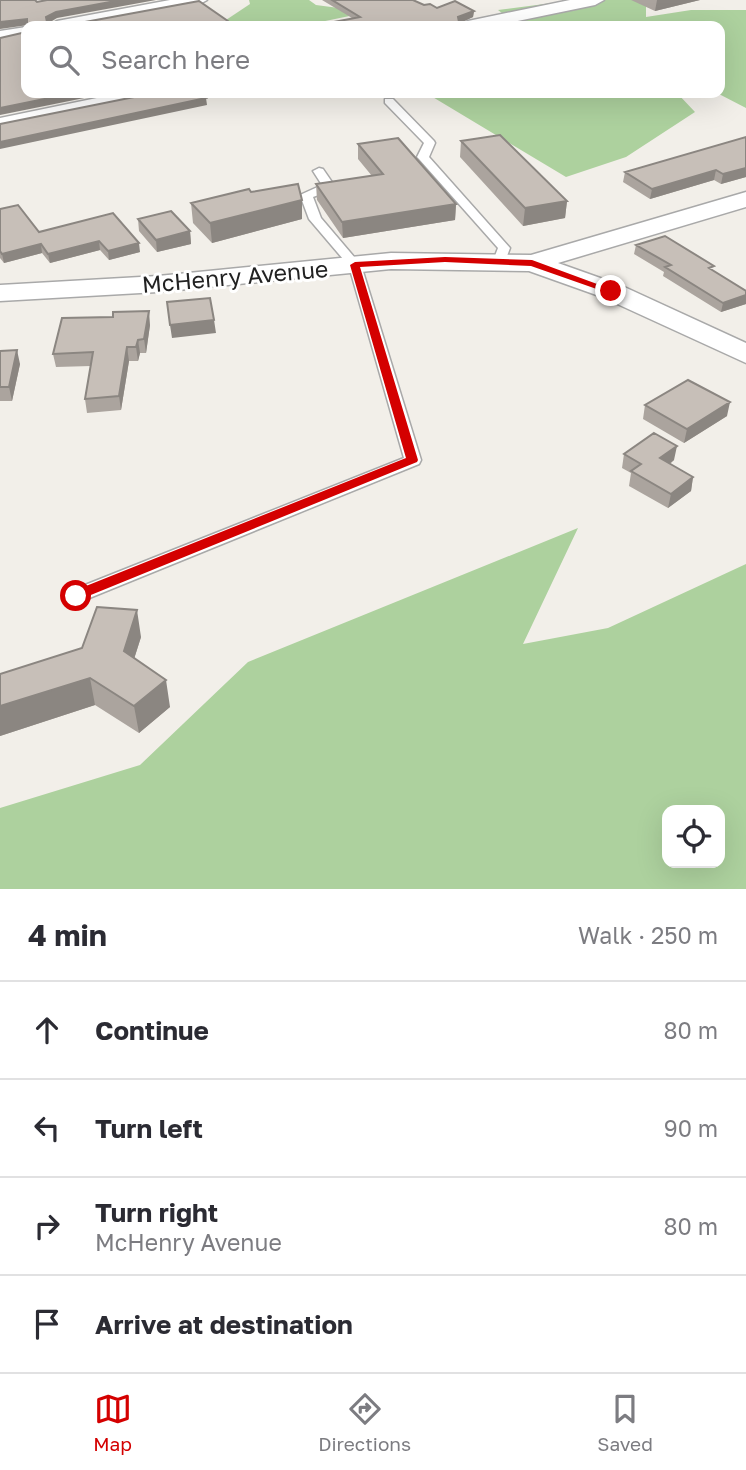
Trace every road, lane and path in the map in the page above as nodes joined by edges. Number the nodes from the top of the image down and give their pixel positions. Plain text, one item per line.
1 (198, 0) edge
2 (595, 0) edge
3 (84, 21) edge
4 (492, 21) edge
5 (21, 33) edge
6 (0, 37) edge
7 (125, 98) edge
8 (389, 101) dead end
9 (0, 124) edge
10 (319, 172) dead end
11 (746, 199) edge
12 (499, 261) junction
13 (532, 263) junction
14 (355, 265) junction
15 (0, 293) edge
16 (746, 354) edge
17 (76, 596) dead end

1 - 3 street
2 - 4 street
5 - 6 street
7 - 9 street
8 - 12 lane
10 - 14 lane
11 - 13 street
12 - 13 street, McHenry Avenue
12 - 14 street, McHenry Avenue
13 - 16 street, McHenry Avenue
14 - 15 street, McHenry Avenue
14 - 17 lane

